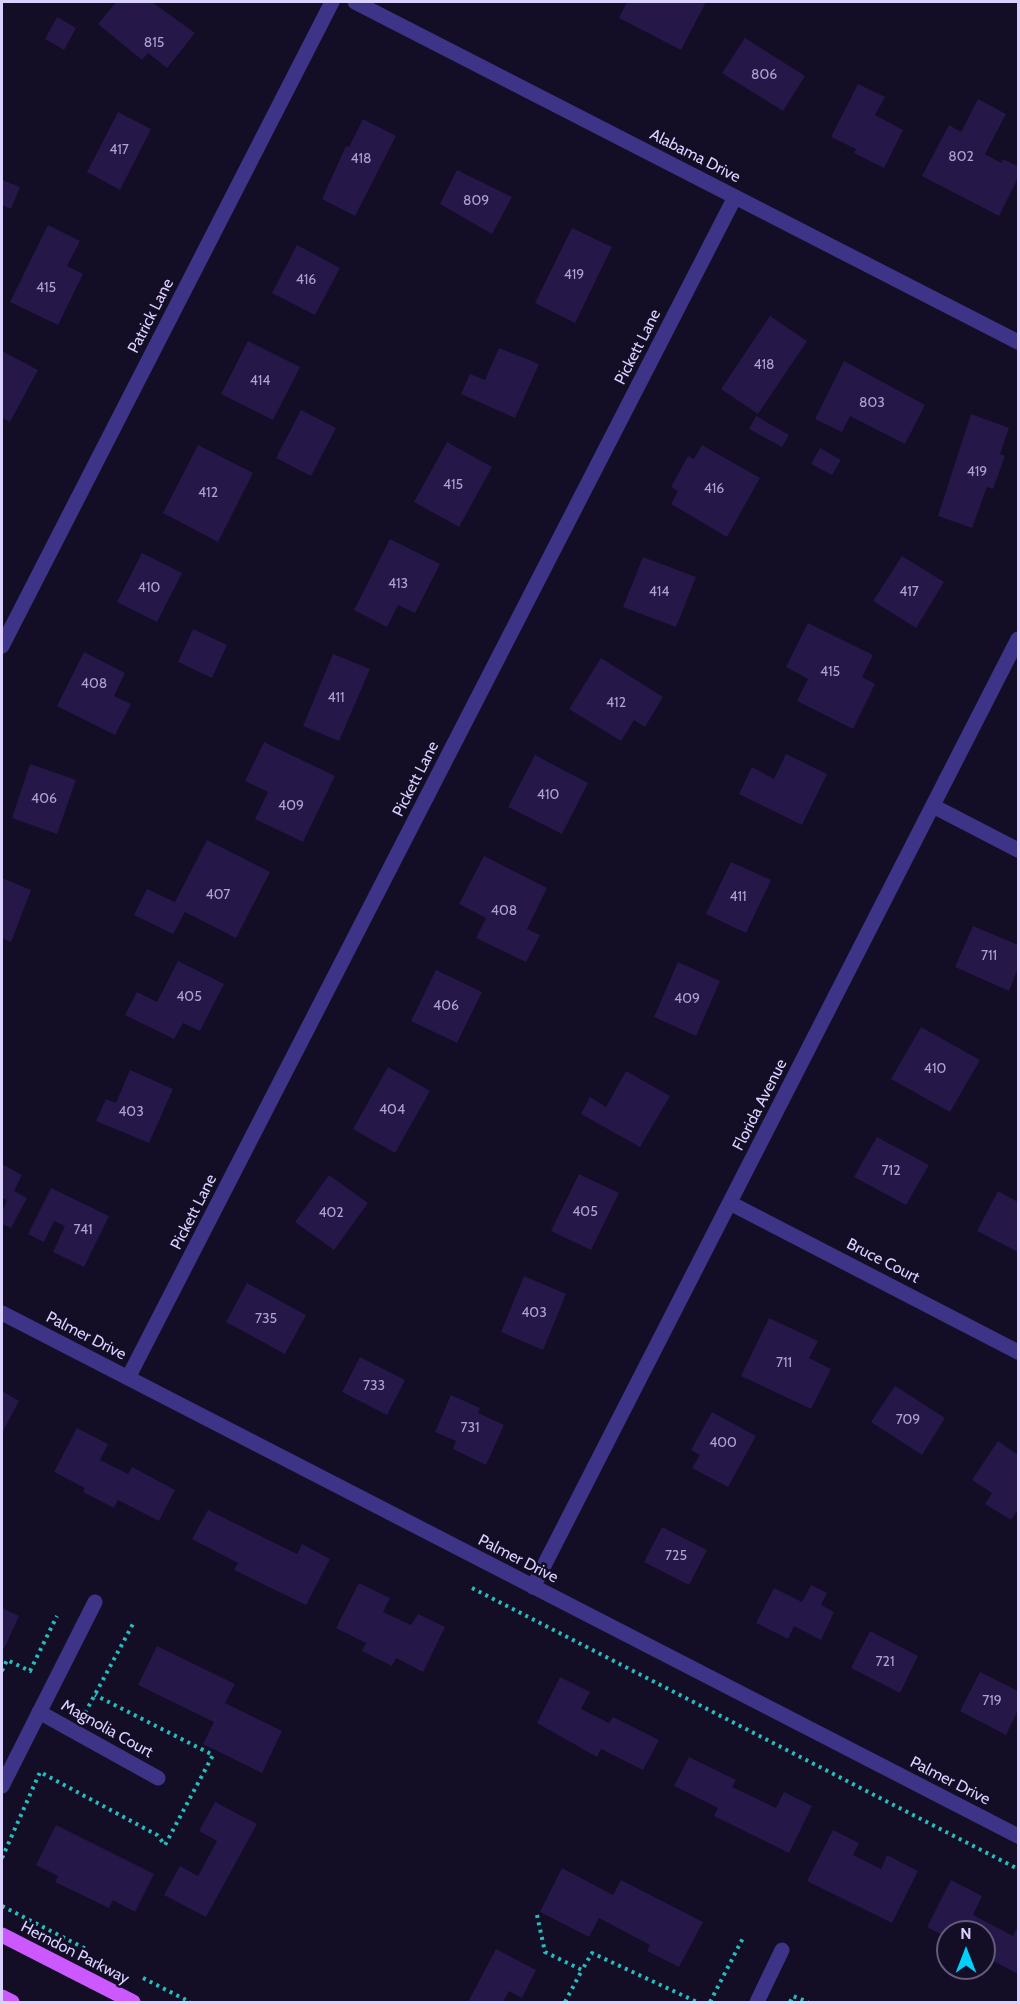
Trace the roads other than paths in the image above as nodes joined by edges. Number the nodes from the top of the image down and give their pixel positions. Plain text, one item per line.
1 (332, 2) edge
2 (355, 2) edge
3 (735, 197) junction
4 (1018, 342) edge
5 (1018, 639) edge
6 (2, 646) edge
7 (933, 806) junction
8 (1018, 850) edge
9 (730, 1203) junction
10 (2, 1313) edge
11 (1018, 1352) edge
12 (128, 1378) junction
13 (533, 1587) junction
14 (95, 1602) dead end
15 (39, 1712) junction
16 (158, 1778) dead end
17 (2, 1786) edge
18 (1018, 1836) edge
19 (2, 1935) edge
20 (782, 1950) dead end
21 (2, 1997) edge
22 (12, 2002) edge
23 (133, 2002) edge
24 (757, 2002) edge

1 - 6 street, Patrick Lane
2 - 3 street, Alabama Drive
3 - 4 street, Alabama Drive
3 - 12 street, Pickett Lane
5 - 7 street, Florida Avenue
7 - 8 street
7 - 9 street, Florida Avenue
9 - 11 street, Bruce Court
9 - 13 street, Florida Avenue
10 - 12 street, Palmer Drive
12 - 13 street, Palmer Drive
13 - 18 street, Palmer Drive
14 - 15 street, Magnolia Court
15 - 16 street, Magnolia Court
15 - 17 street, Magnolia Court
19 - 23 main road, Herndon Parkway
20 - 24 street
21 - 22 main road

